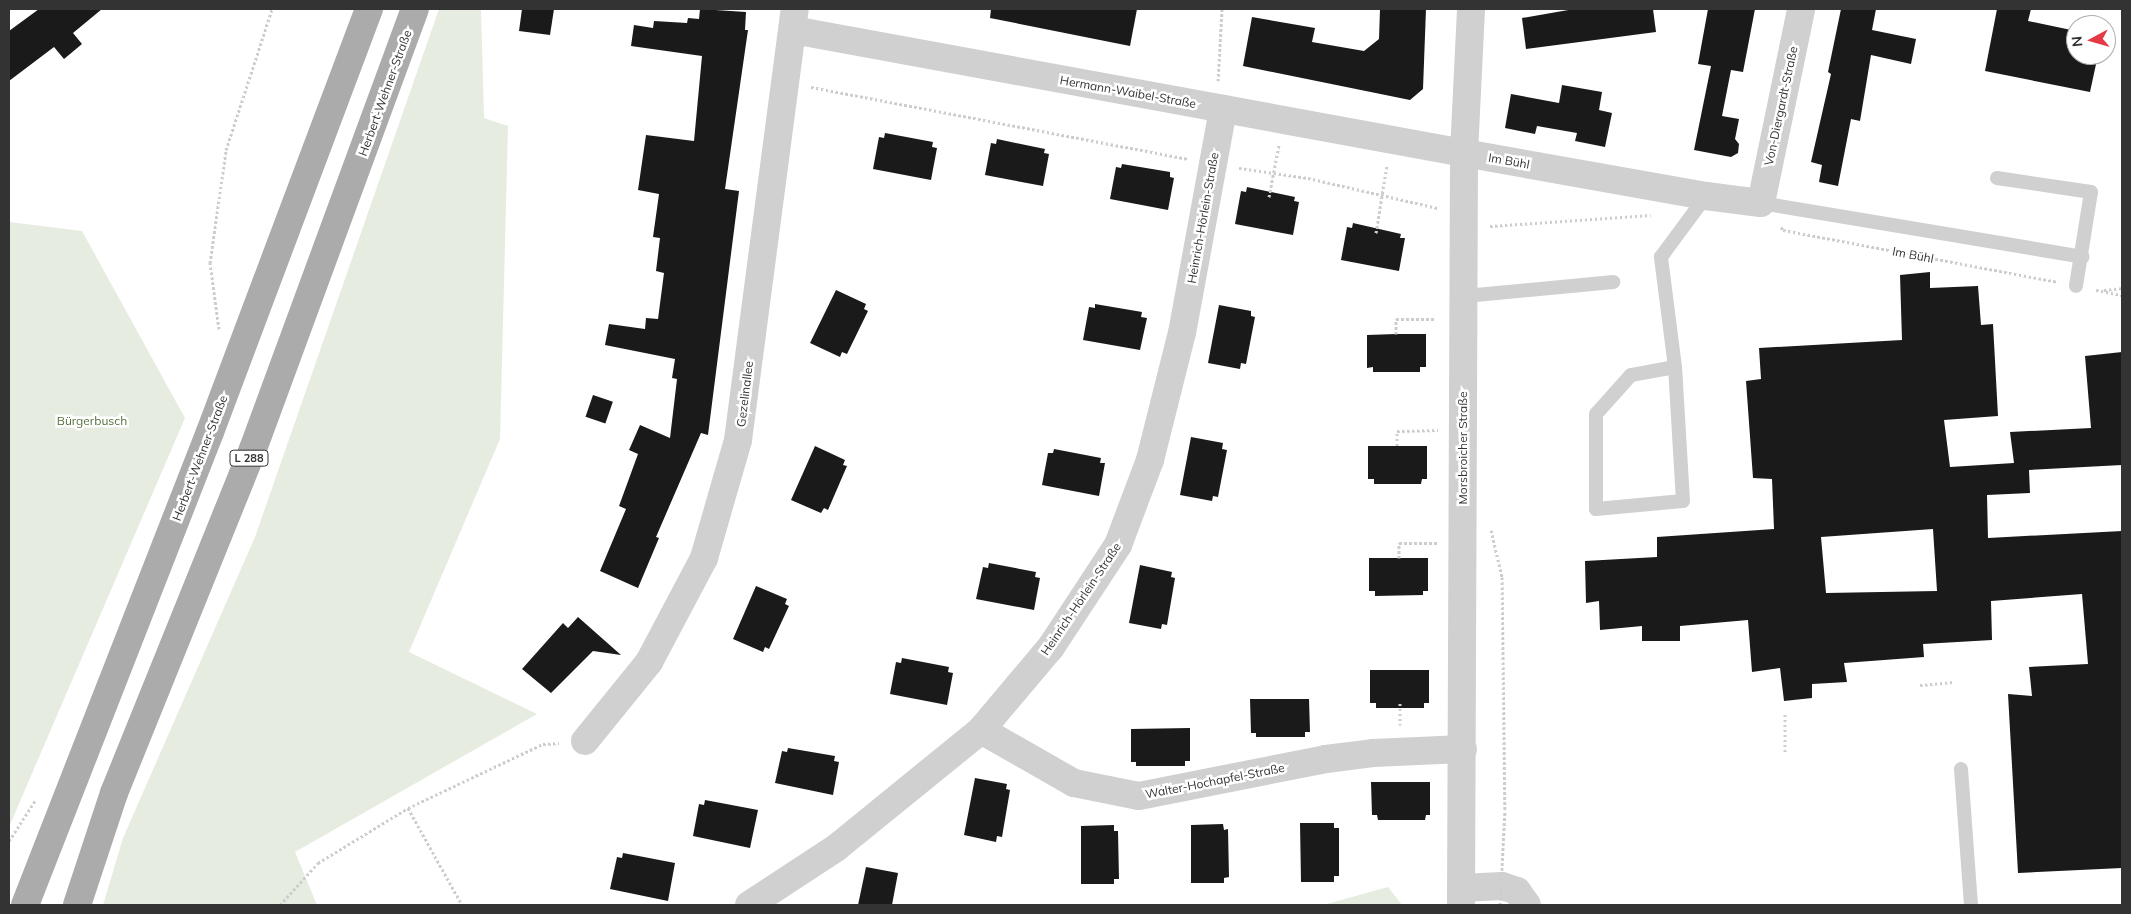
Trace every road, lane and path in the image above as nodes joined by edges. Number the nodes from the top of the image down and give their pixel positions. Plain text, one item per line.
1 (272, 9) edge
2 (369, 9) edge
3 (415, 9) edge
4 (1222, 9) edge
5 (1471, 9) edge
6 (1801, 9) edge
7 (794, 19) edge
8 (787, 69) junction
9 (1223, 109) junction
10 (1283, 120) junction
11 (1391, 140) junction
12 (1464, 153) junction
13 (1212, 164) junction
14 (1274, 173) junction
15 (1997, 178) dead end
16 (1382, 194) junction
17 (1269, 197) dead end
18 (1762, 203) junction
19 (1699, 207) junction
20 (1464, 228) junction
21 (1376, 233) dead end
22 (2082, 257) junction
23 (1614, 282) dead end
24 (2076, 286) joint
25 (2122, 288) edge
26 (2122, 295) edge
27 (1464, 307) junction
28 (1396, 334) dead end
29 (220, 335) dead end
30 (1675, 367) junction
31 (1464, 430) junction
32 (1397, 446) dead end
33 (1488, 523) dead end
34 (1463, 542) junction
35 (1399, 558) dead end
36 (1954, 682) dead end
37 (1920, 685) dead end
38 (1785, 714) dead end
39 (981, 730) junction
40 (584, 741) joint
41 (1463, 749) junction
42 (1785, 753) dead end
43 (1961, 769) dead end
44 (41, 792) dead end
45 (408, 808) junction
46 (9, 841) edge
47 (1461, 897) edge
48 (25, 905) edge
49 (77, 905) edge
50 (280, 905) edge
51 (462, 905) edge
52 (749, 905) edge
53 (1500, 905) edge
54 (1527, 905) edge
55 (1971, 905) edge

1 - 29 path
2 - 48 main road, Herbert-Wehner-Straße
3 - 49 main road, Herbert-Wehner-Straße / L 288
4 - 9 path
5 - 12 street, Morsbroicher Straße
6 - 18 street, Von-Diergardt-Straße
7 - 8 street, Gezelinallee
7 - 9 street, Hermann-Waibel-Straße
8 - 13 path
8 - 40 street, Gezelinallee
9 - 10 street, Hermann-Waibel-Straße
9 - 13 street, Heinrich-Hörlein-Straße
10 - 11 street, Hermann-Waibel-Straße
10 - 14 path
11 - 12 street, Hermann-Waibel-Straße
11 - 16 path
12 - 19 street, Im Bühl
12 - 20 street, Morsbroicher Straße
13 - 14 path
13 - 39 street, Heinrich-Hörlein-Straße
14 - 16 path
14 - 17 path
15 - 22 lane
16 - 20 path
16 - 21 path
18 - 19 street, Im Bühl
18 - 22 lane, Im Bühl
18 - 24 path, Im Bühl
19 - 20 path
19 - 30 lane
20 - 27 street, Morsbroicher Straße
22 - 24 lane
23 - 27 lane
25 - 26 path
27 - 28 path
27 - 31 street, Morsbroicher Straße
30 - 30 lane
31 - 32 path
31 - 34 street, Morsbroicher Straße
33 - 53 path, bridge
34 - 35 path
34 - 41 street, Morsbroicher Straße
36 - 37 path
38 - 42 path
39 - 41 street, Walter-Hochapfel-Straße
39 - 52 street, Heinrich-Hörlein-Straße
40 - 45 path
41 - 47 street, Morsbroicher Straße
43 - 55 lane
44 - 46 path
45 - 50 path
45 - 51 path
47 - 54 street, Morsbroicher Straße

